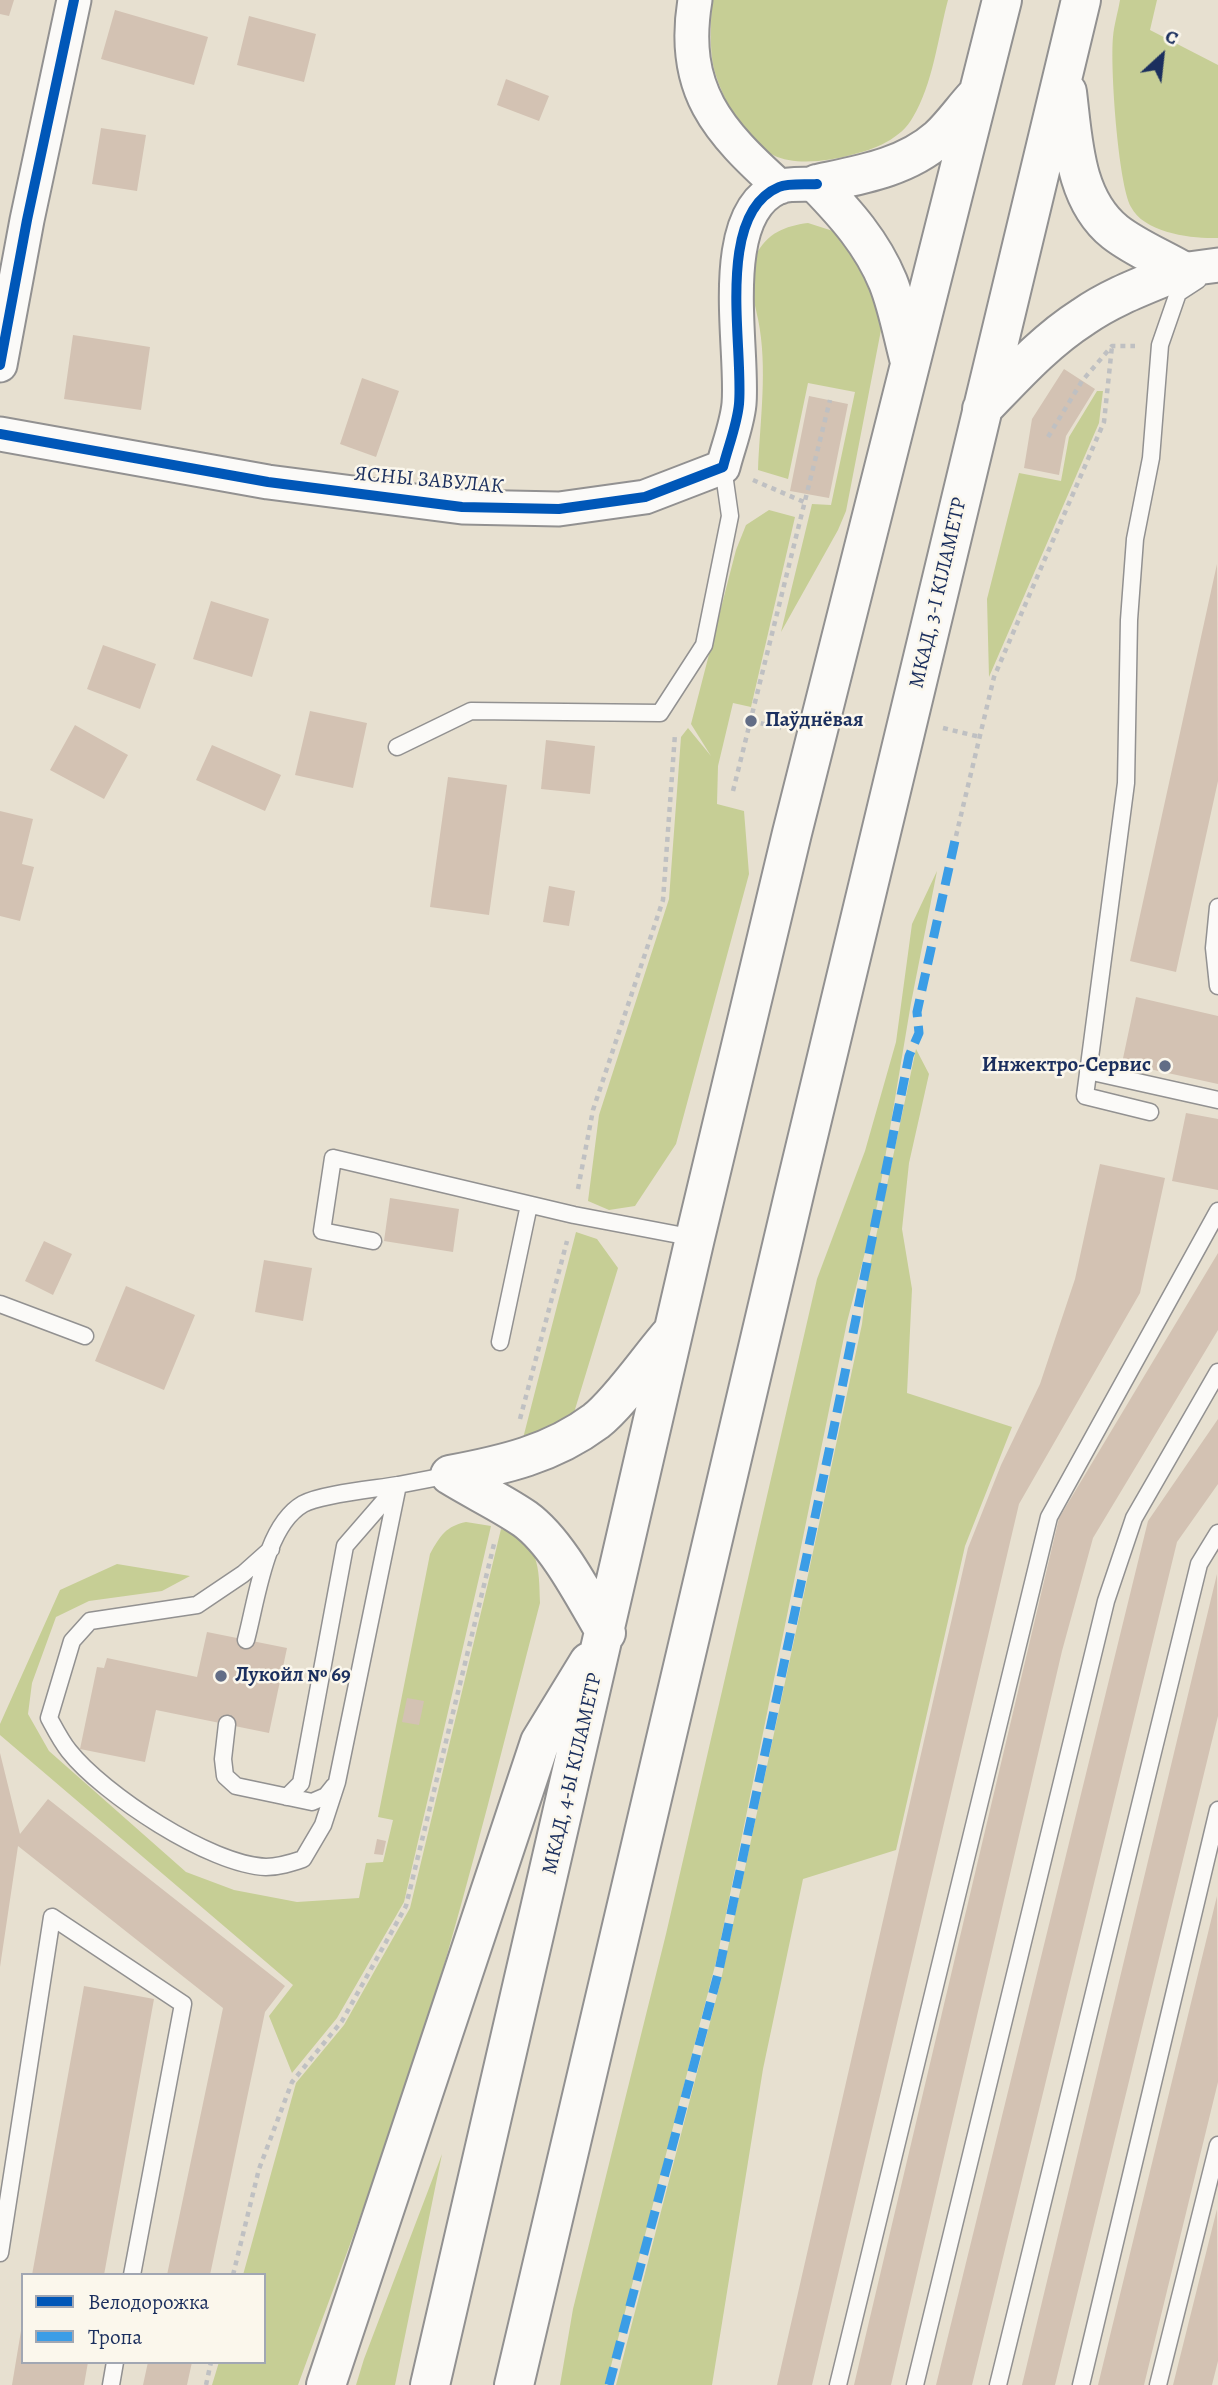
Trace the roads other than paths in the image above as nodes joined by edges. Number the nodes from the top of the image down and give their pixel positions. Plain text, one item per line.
1 (74, 0) edge
2 (695, 0) edge
3 (1002, 0) edge
4 (1081, 0) edge
5 (1064, 68) junction
6 (980, 92) junction
7 (799, 185) junction
8 (1206, 268) edge
9 (0, 365) edge
10 (911, 366) junction
11 (982, 410) junction
12 (0, 434) edge
13 (723, 467) junction
14 (397, 747) dead end
15 (1218, 907) edge
16 (1218, 986) edge
17 (1088, 1070) junction
18 (1218, 1100) edge
19 (1150, 1112) dead end
20 (529, 1205) junction
21 (1218, 1211) edge
22 (695, 1238) junction
23 (373, 1241) dead end
24 (0, 1304) edge
25 (673, 1331) junction
26 (85, 1336) dead end
27 (500, 1342) dead end
28 (1218, 1372) edge
29 (450, 1475) junction
30 (398, 1485) junction
31 (1218, 1533) edge
32 (271, 1549) junction
33 (606, 1633) junction
34 (246, 1640) dead end
35 (227, 1724) dead end
36 (337, 1782) junction
37 (287, 1797) junction
38 (1218, 1810) edge
39 (1218, 2145) edge
40 (0, 2253) edge
41 (132, 2273) edge
42 (115, 2364) edge
43 (111, 2385) edge
44 (326, 2385) edge
45 (430, 2385) edge
46 (514, 2385) edge
47 (838, 2385) edge
48 (915, 2385) edge
49 (998, 2385) edge
50 (1081, 2385) edge
51 (1158, 2385) edge

1 - 9 street
2 - 7 street
3 - 6 highway
4 - 5 highway, МКАД, 3-І КІЛАМЕТР
5 - 8 highway
5 - 11 highway, МКАД, 3-І КІЛАМЕТР
6 - 7 highway
6 - 10 highway
7 - 10 highway
7 - 13 street
8 - 11 highway
8 - 17 lane
10 - 22 highway, МКАД, 4-Ы КІЛАМЕТР
11 - 46 highway, МКАД, 3-І КІЛАМЕТР
12 - 13 street, ЯСНЫ ЗАВУЛАК
13 - 14 lane
15 - 16 lane
17 - 18 lane
17 - 19 lane
20 - 22 lane
20 - 23 lane
20 - 27 lane
21 - 47 lane
22 - 25 highway, МКАД, 4-Ы КІЛАМЕТР
24 - 26 lane
25 - 29 highway
25 - 33 highway, МКАД, 4-Ы КІЛАМЕТР
28 - 48 lane
29 - 30 lane
29 - 33 highway
30 - 32 lane
30 - 36 lane
30 - 37 lane
31 - 49 lane
32 - 34 lane
32 - 36 lane
33 - 44 highway
33 - 45 highway, МКАД, 4-Ы КІЛАМЕТР
35 - 37 lane
36 - 37 lane
38 - 50 lane
39 - 51 lane
40 - 41 lane
42 - 43 lane

